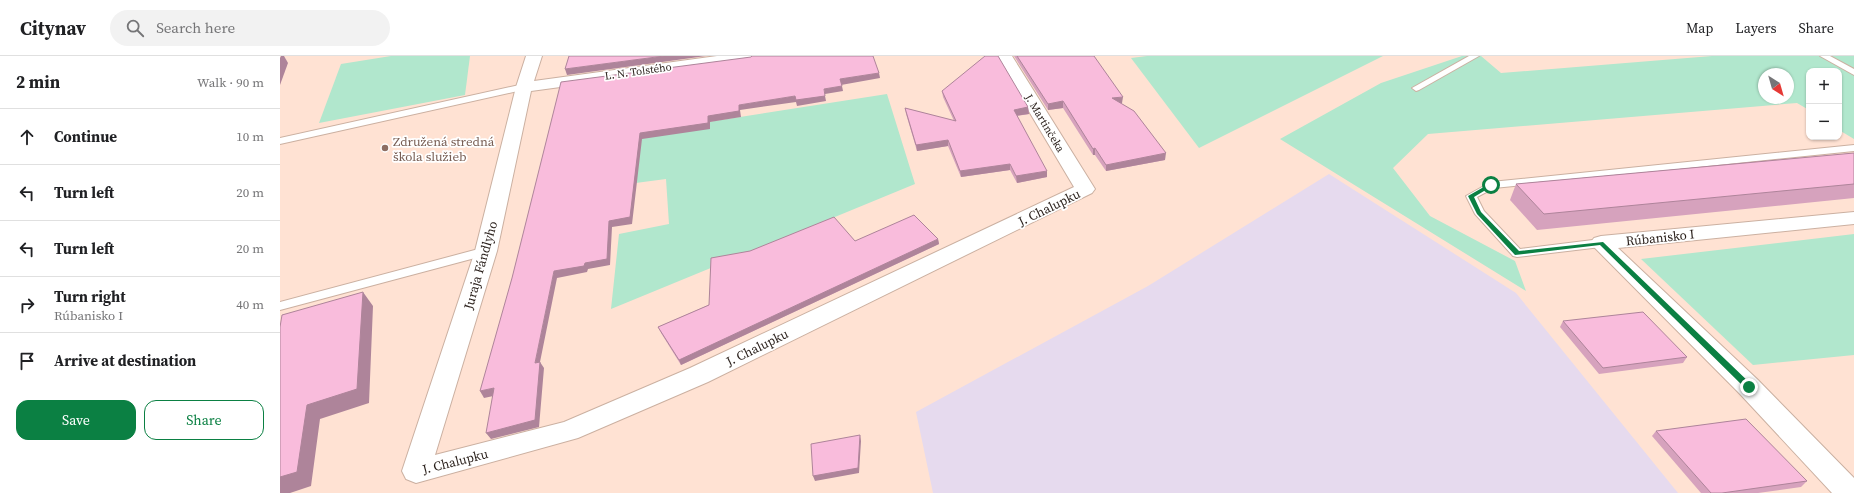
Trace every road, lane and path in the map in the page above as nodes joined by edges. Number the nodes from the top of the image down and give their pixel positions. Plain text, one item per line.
1 (534, 56) edge
2 (752, 56) edge
3 (1004, 56) edge
4 (1475, 56) edge
5 (1824, 56) edge
6 (1854, 72) edge
7 (524, 87) junction
8 (1416, 88) dead end
9 (280, 141) edge
10 (1854, 148) edge
11 (1086, 189) joint
12 (1854, 218) edge
13 (1601, 243) junction
14 (486, 251) junction
15 (280, 306) edge
16 (416, 471) joint
17 (1849, 489) edge

1 - 7 street, Juraja Fándlyho
2 - 7 street, L. N. Tolstého
3 - 11 street, J. Martinčeka
4 - 8 lane
5 - 6 lane
7 - 9 lane
7 - 14 street, Juraja Fándlyho
10 - 13 lane
11 - 16 street, J. Chalupku
12 - 13 street, Rúbanisko I
13 - 17 street, Rúbanisko I
14 - 15 lane
14 - 16 street, Juraja Fándlyho

